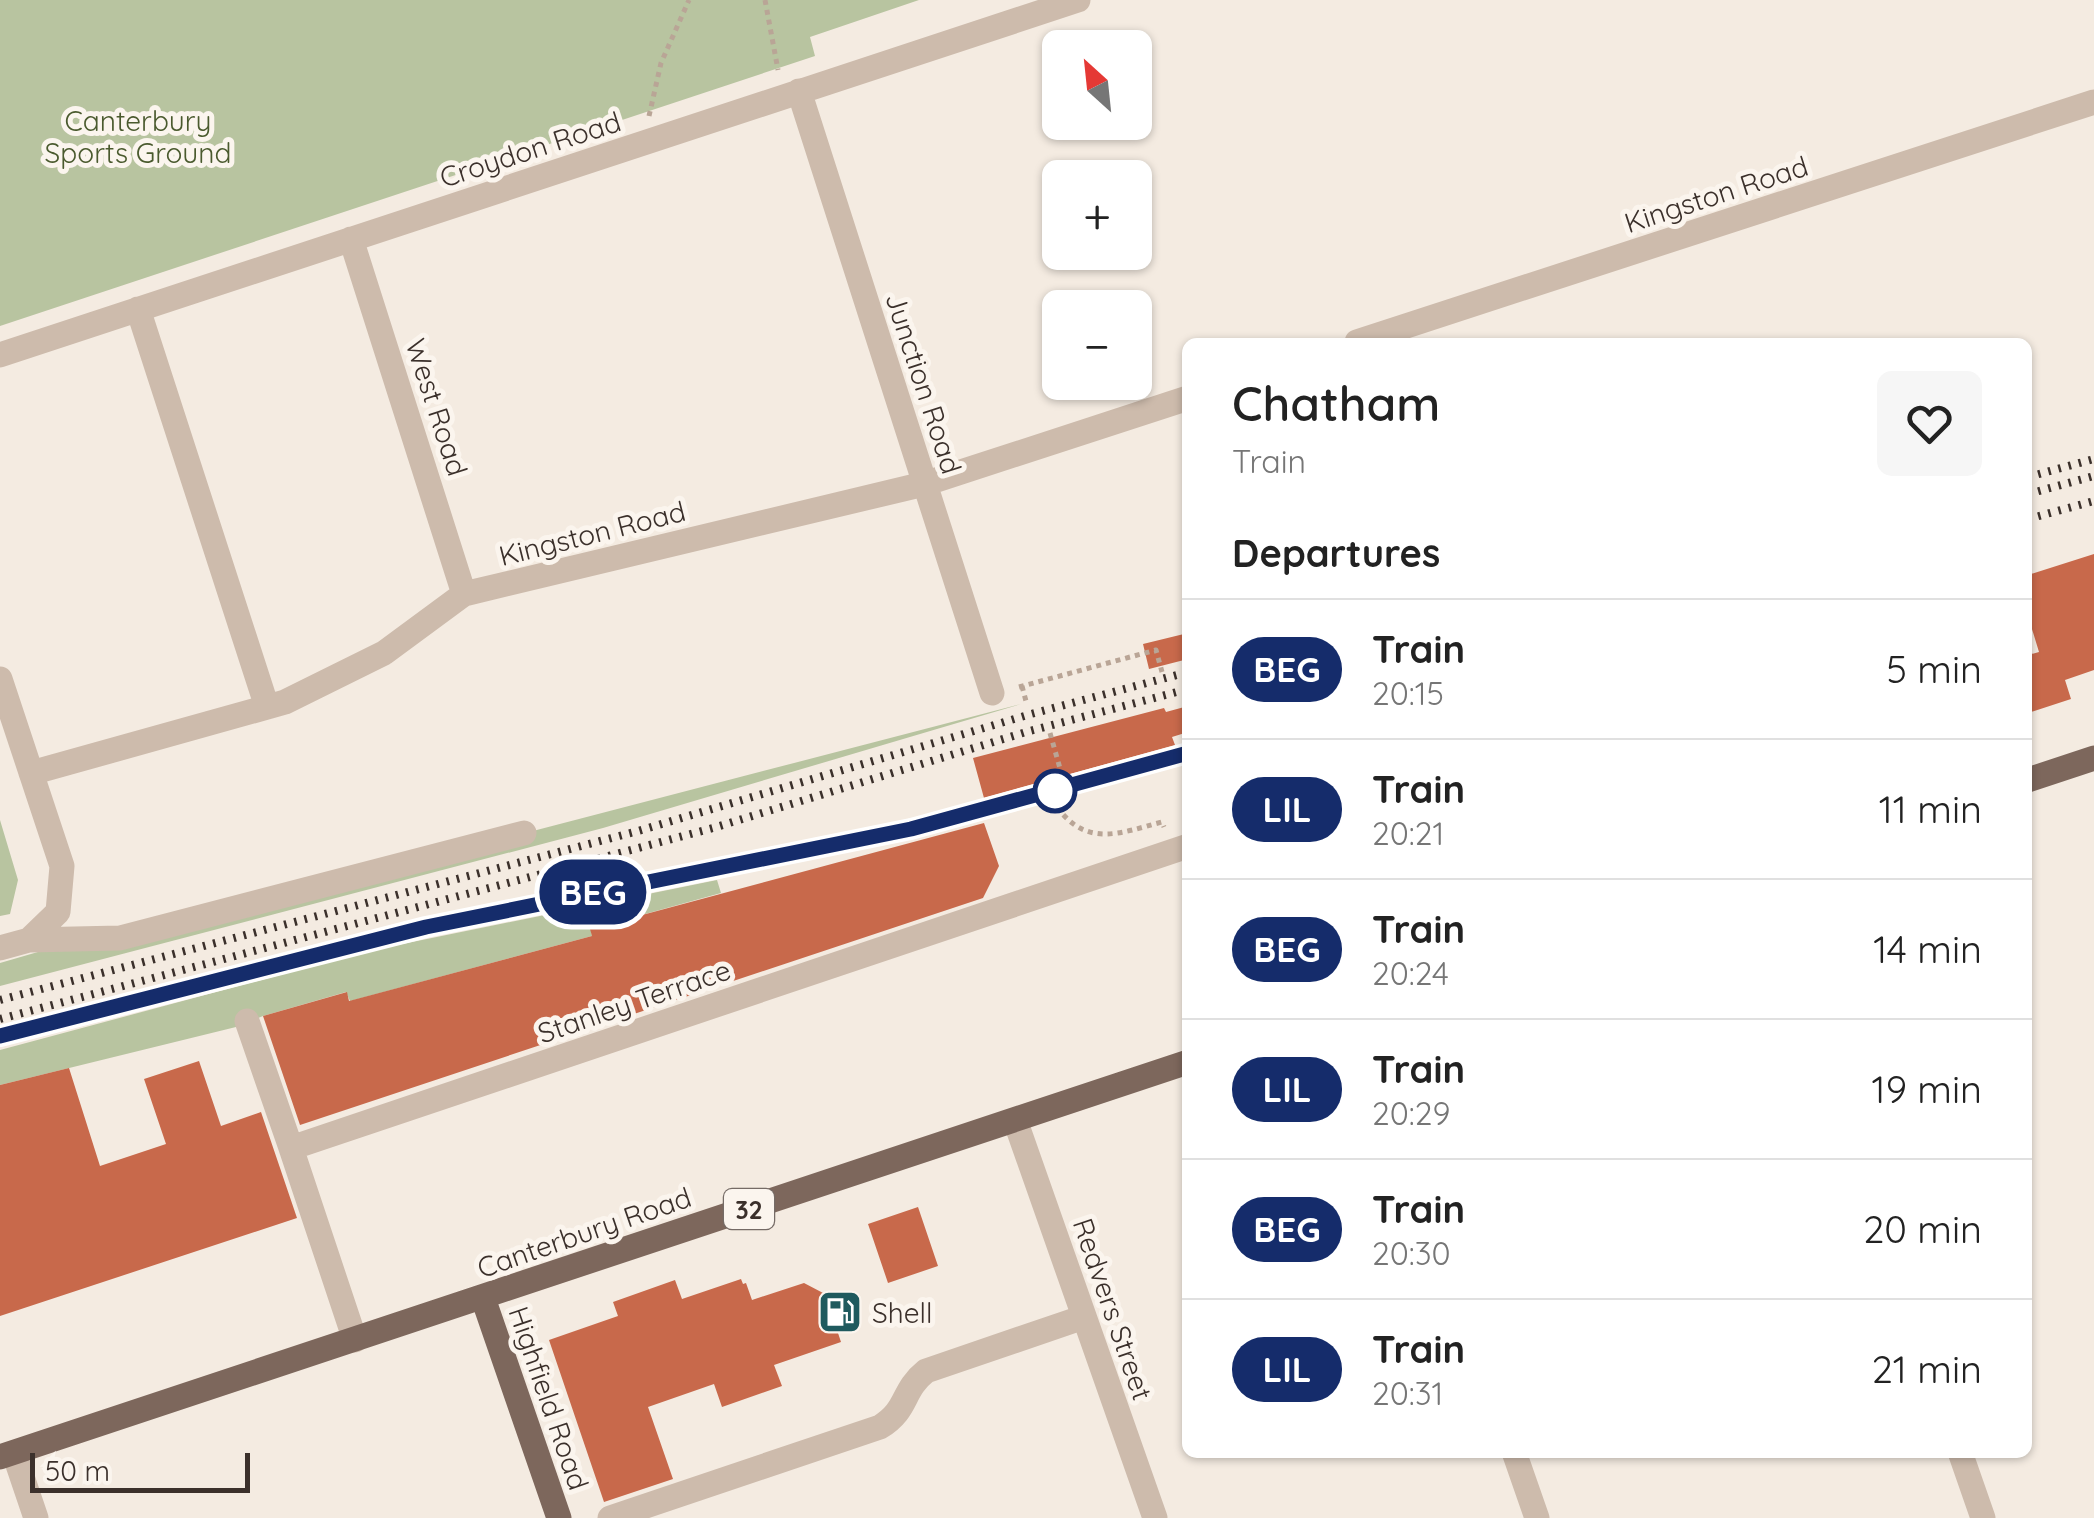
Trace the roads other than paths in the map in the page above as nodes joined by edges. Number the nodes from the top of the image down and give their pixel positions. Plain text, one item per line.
1 (1078, 0) edge
2 (799, 92) junction
3 (2094, 102) edge
4 (352, 238) junction
5 (138, 309) junction
6 (1369, 338) edge
7 (0, 355) edge
8 (1182, 400) edge
9 (924, 484) junction
10 (464, 594) junction
11 (0, 679) edge
12 (992, 693) dead end
13 (267, 707) junction
14 (2094, 758) edge
15 (32, 773) junction
16 (2032, 779) edge
17 (524, 833) dead end
18 (1182, 848) edge
19 (29, 940) junction
20 (0, 948) edge
21 (247, 1021) dead end
22 (1182, 1064) edge
23 (1015, 1120) junction
24 (291, 1148) junction
25 (482, 1298) junction
26 (1084, 1317) junction
27 (355, 1340) junction
28 (7, 1455) edge
29 (1516, 1458) edge
30 (1962, 1458) edge
31 (36, 1518) edge
32 (559, 1518) edge
33 (610, 1518) edge
34 (1155, 1518) edge
35 (1537, 1518) edge
36 (1983, 1518) edge

1 - 2 street, Croydon Road
2 - 4 street, Croydon Road
2 - 9 street, Junction Road
3 - 6 street, Kingston Road
4 - 5 street, Croydon Road
4 - 10 street, West Road
5 - 7 street, Croydon Road
5 - 13 street
8 - 9 street, Kingston Road
9 - 10 street, Kingston Road
9 - 12 street, Junction Road
10 - 13 street, Kingston Road
11 - 15 street
13 - 15 street, Kingston Road
14 - 16 main road
15 - 19 street
17 - 19 street
18 - 24 street, Stanley Terrace
19 - 20 street
21 - 24 street
22 - 23 main road, Canterbury Road / 32
23 - 25 main road, Canterbury Road / 32
23 - 26 street, Redvers Street
24 - 27 street
25 - 27 main road, Canterbury Road / 32
25 - 32 main road, Highfield Road
26 - 33 street
26 - 34 street, Redvers Street
27 - 28 main road, Canterbury Road / 32
28 - 31 street
29 - 35 street
30 - 36 street

